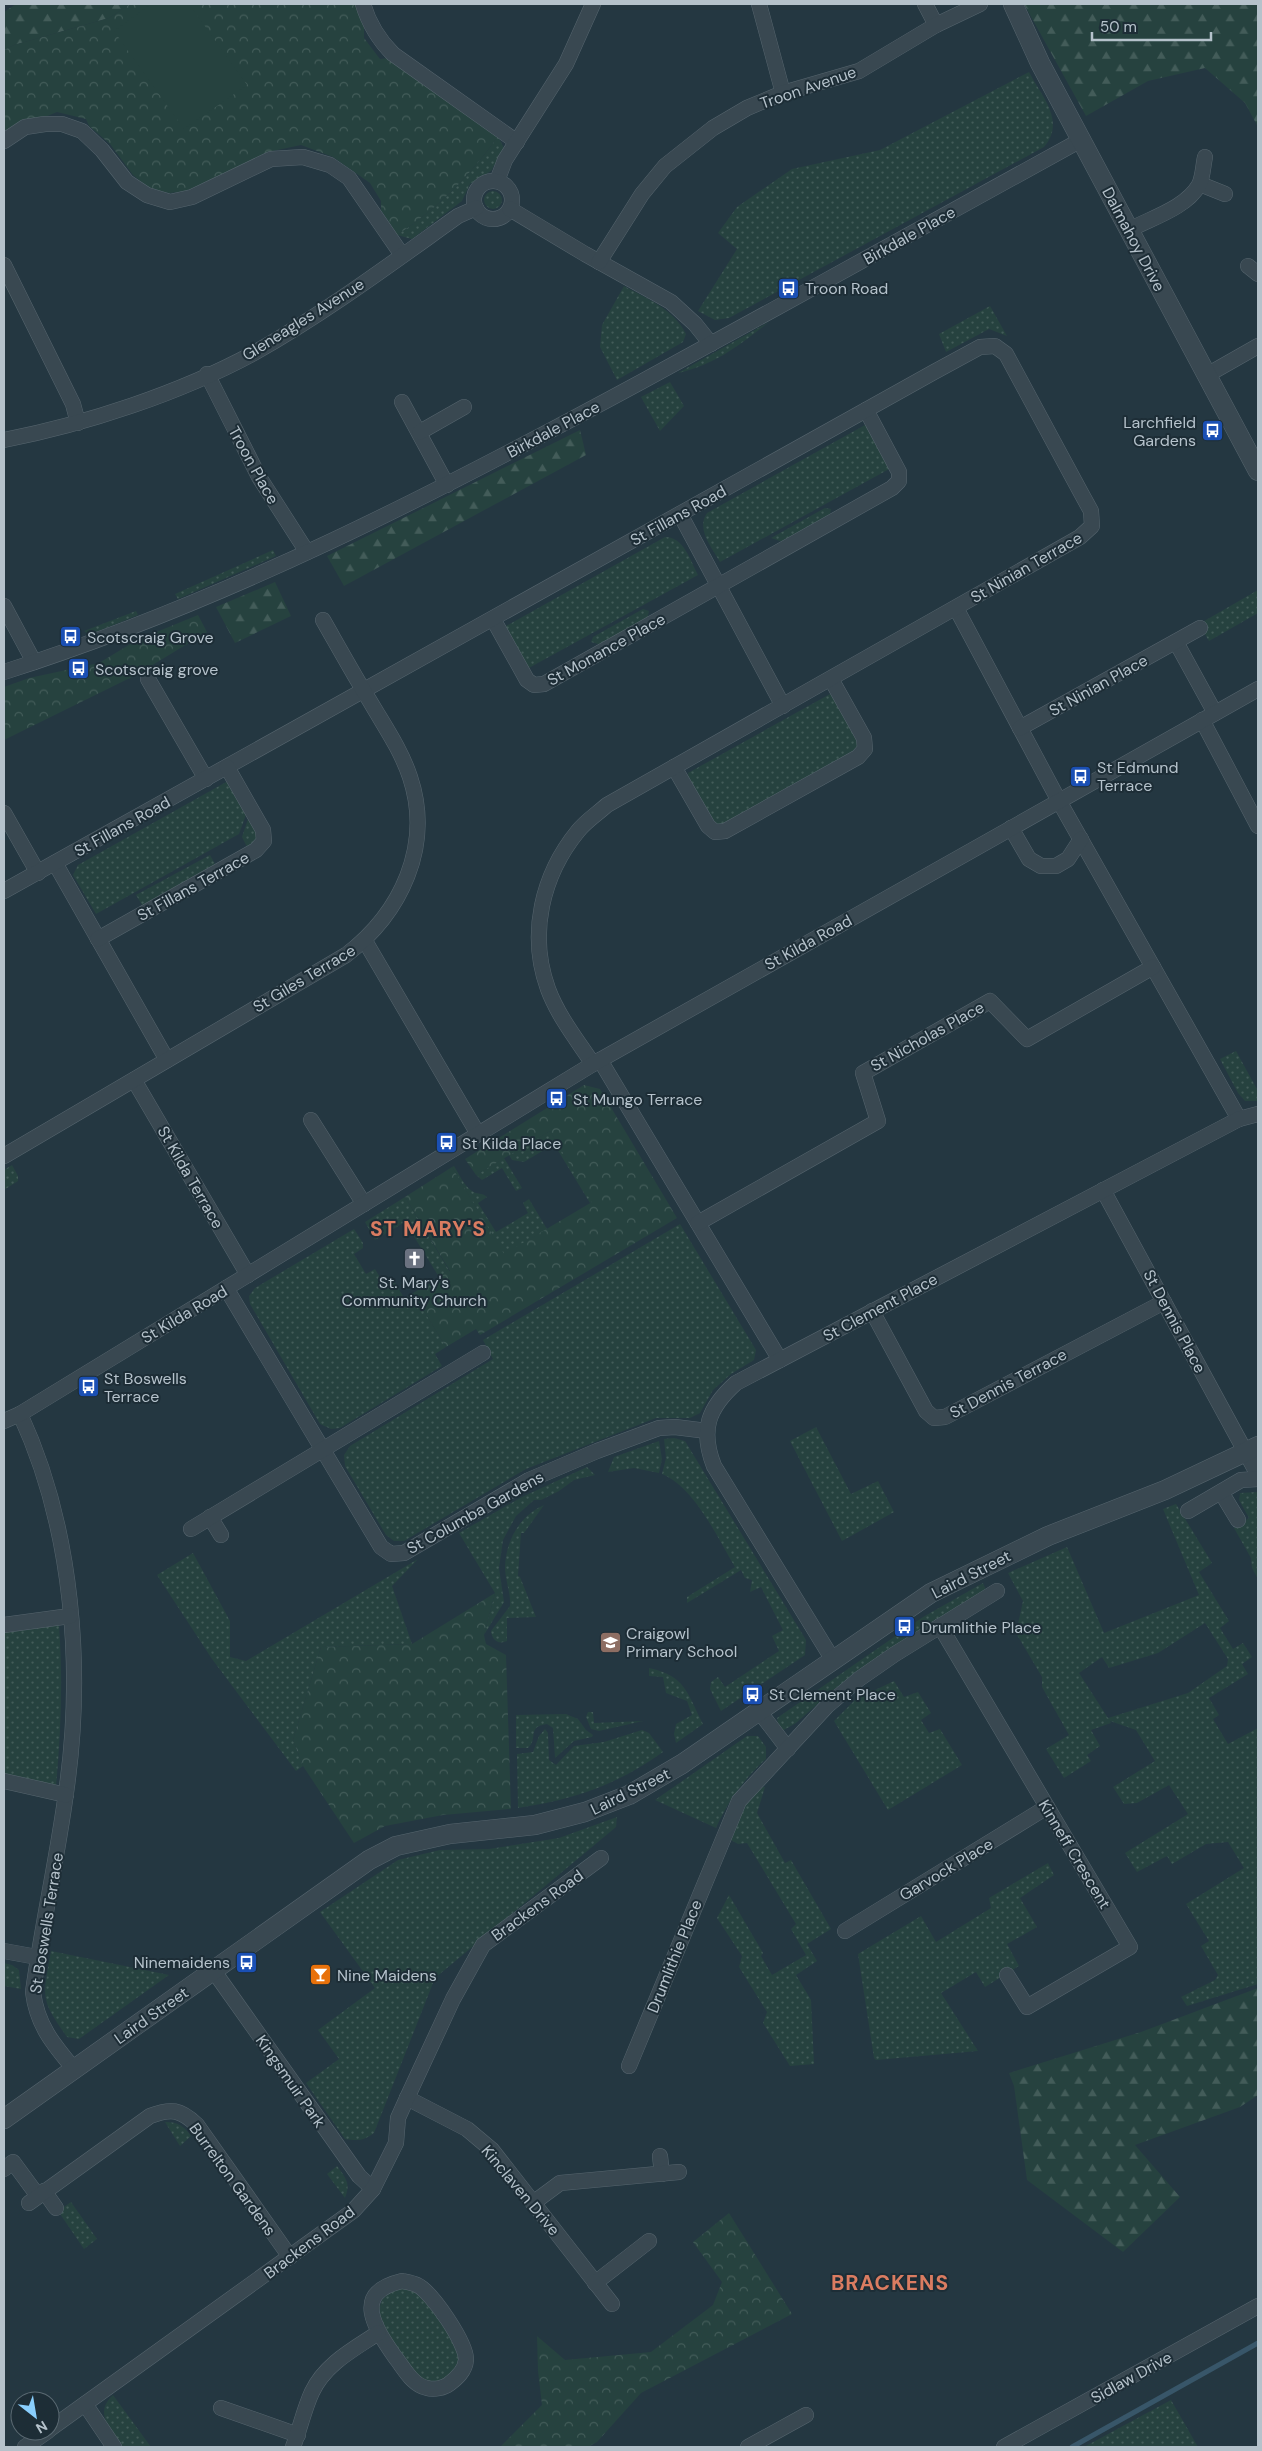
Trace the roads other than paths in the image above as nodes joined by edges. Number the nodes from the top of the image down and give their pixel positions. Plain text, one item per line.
1 (363, 4) edge
2 (593, 4) edge
3 (759, 4) edge
4 (925, 4) edge
5 (980, 4) edge
6 (1013, 4) edge
7 (936, 25) junction
8 (783, 93) junction
9 (1081, 140) junction
10 (4, 141) edge
11 (517, 142) junction
12 (1205, 157) dead end
13 (496, 181) junction
14 (1200, 184) junction
15 (1225, 194) dead end
16 (476, 208) junction
17 (510, 209) junction
18 (1129, 230) junction
19 (402, 255) junction
20 (598, 262) junction
21 (4, 265) edge
22 (711, 344) junction
23 (995, 346) joint
24 (1258, 346) edge
25 (207, 374) junction
26 (1206, 375) junction
27 (402, 402) dead end
28 (464, 407) dead end
29 (866, 410) junction
30 (78, 422) junction
31 (420, 432) junction
32 (4, 440) edge
33 (1258, 471) edge
34 (447, 485) junction
35 (680, 514) junction
36 (307, 552) junction
37 (719, 586) junction
38 (4, 606) edge
39 (956, 608) junction
40 (493, 619) junction
41 (323, 620) dead end
42 (1200, 628) dead end
43 (1176, 642) junction
44 (34, 662) junction
45 (4, 672) edge
46 (148, 679) dead end
47 (830, 679) junction
48 (1258, 688) edge
49 (363, 690) junction
50 (783, 706) junction
51 (1215, 713) junction
52 (1202, 720) junction
53 (1020, 728) junction
54 (227, 767) junction
55 (674, 767) junction
56 (206, 779) junction
57 (1059, 801) junction
58 (4, 813) edge
59 (1258, 826) edge
60 (1011, 828) junction
61 (1081, 839) junction
62 (55, 863) junction
63 (38, 873) junction
64 (4, 892) edge
65 (98, 939) junction
66 (365, 941) junction
67 (1154, 967) junction
68 (167, 1060) junction
69 (597, 1062) junction
70 (134, 1080) junction
71 (1258, 1114) edge
72 (1239, 1119) junction
73 (311, 1120) dead end
74 (478, 1134) junction
75 (4, 1156) edge
76 (1103, 1190) junction
77 (364, 1204) junction
78 (698, 1223) junction
79 (248, 1275) junction
80 (226, 1288) junction
81 (1164, 1302) junction
82 (872, 1312) junction
83 (483, 1353) dead end
84 (780, 1360) junction
85 (20, 1414) junction
86 (4, 1420) edge
87 (707, 1431) junction
88 (323, 1449) junction
89 (1252, 1449) edge
90 (1258, 1477) edge
91 (1221, 1492) junction
92 (1188, 1511) dead end
93 (210, 1517) junction
94 (1238, 1520) dead end
95 (191, 1529) dead end
96 (221, 1534) dead end
97 (997, 1591) dead end
98 (70, 1616) junction
99 (4, 1625) edge
100 (940, 1626) junction
101 (832, 1660) junction
102 (759, 1711) junction
103 (788, 1749) junction
104 (4, 1782) edge
105 (66, 1795) junction
106 (1047, 1807) junction
107 (601, 1858) dead end
108 (845, 1931) dead end
109 (4, 1951) edge
110 (37, 1957) junction
111 (214, 1970) junction
112 (1007, 1975) dead end
113 (629, 2066) dead end
114 (74, 2069) junction
115 (407, 2098) junction
116 (4, 2119) edge
117 (660, 2156) dead end
118 (4, 2168) edge
119 (679, 2172) dead end
120 (662, 2174) junction
121 (372, 2188) junction
122 (37, 2197) junction
123 (533, 2203) junction
124 (56, 2208) dead end
125 (649, 2241) dead end
126 (290, 2257) junction
127 (596, 2282) junction
128 (612, 2304) dead end
129 (1258, 2306) edge
130 (378, 2333) junction
131 (85, 2404) junction
132 (221, 2408) dead end
133 (806, 2415) dead end
134 (60, 2422) edge
135 (296, 2441) edge
136 (114, 2447) edge
137 (748, 2447) edge
138 (1004, 2447) edge

1 - 11 street
2 - 11 street
3 - 8 street
4 - 7 street
5 - 7 street, Troon Avenue
6 - 9 street, Dalmahoy Drive
7 - 8 street, Troon Avenue
8 - 20 street, Troon Avenue
9 - 18 street, Dalmahoy Drive
9 - 22 street, Birkdale Place
10 - 19 street
11 - 13 street
12 - 14 street
13 - 16 street
13 - 17 street
14 - 15 street
14 - 18 street
16 - 17 street
16 - 19 street, Gleneagles Avenue
17 - 20 street
18 - 26 street, Dalmahoy Drive
19 - 25 street, Gleneagles Avenue
20 - 22 street
21 - 30 street
22 - 34 street, Birkdale Place
23 - 29 street, St Fillans Road
23 - 39 street, St Ninian Terrace
24 - 26 street
25 - 30 street, Gleneagles Avenue
25 - 36 street, Troon Place
26 - 33 street, Dalmahoy Drive
27 - 31 street
28 - 31 street
29 - 35 street, St Fillans Road
29 - 37 street, St Monance Place
30 - 32 street, Gleneagles Avenue
31 - 34 street
34 - 36 street, Birkdale Place
35 - 37 street
35 - 40 street, St Fillans Road
36 - 44 street, Birkdale Place
37 - 40 street, St Monance Place
37 - 50 street
38 - 44 street
39 - 47 street, St Ninian Terrace
39 - 53 street
40 - 49 street, St Fillans Road
41 - 49 street
42 - 43 street, St Ninian Place
43 - 51 street
43 - 53 street, St Ninian Place
44 - 45 street, Birkdale Place
46 - 56 street
47 - 50 street, St Ninian Terrace
47 - 55 street
48 - 51 street, St Kilda Road
49 - 54 street, St Fillans Road
49 - 66 street, St Giles Terrace
50 - 55 street, St Ninian Terrace
51 - 52 street, St Kilda Road
52 - 57 street, St Kilda Road
52 - 59 street
53 - 57 street
54 - 56 street, St Fillans Road
54 - 65 street, St Fillans Terrace
55 - 69 street, St Ninian Terrace
56 - 62 street, St Fillans Road
57 - 60 street, St Kilda Road
57 - 61 street
58 - 63 street
60 - 61 street
60 - 69 street, St Kilda Road
61 - 67 street
62 - 63 street, St Fillans Road
62 - 65 street
63 - 64 street, St Fillans Road
65 - 68 street
66 - 68 street, St Giles Terrace
66 - 74 street
67 - 72 street
67 - 78 street, St Nicholas Place
68 - 70 street, St Giles Terrace
69 - 74 street, St Kilda Road
69 - 78 street
70 - 75 street, St Giles Terrace
70 - 79 street, St Kilda Terrace
71 - 72 street, St Clement Place
72 - 76 street, St Clement Place
73 - 77 street
74 - 77 street, St Kilda Road
76 - 81 street, St Dennis Place
76 - 82 street, St Clement Place
77 - 79 street, St Kilda Road
78 - 84 street
79 - 80 street, St Kilda Road
80 - 85 street, St Kilda Road
80 - 88 street, St Columba Gardens
81 - 82 street, St Dennis Terrace
81 - 89 street, St Dennis Place
82 - 84 street, St Clement Place
83 - 88 street
84 - 87 street, St Clement Place
85 - 86 street, St Kilda Road
85 - 98 street, St Boswells Terrace
87 - 88 street, St Columba Gardens
87 - 101 street, St Clement Place
88 - 93 street
89 - 90 street, St Dennis Place
89 - 101 street, Laird Street
90 - 91 street
91 - 92 street
91 - 94 street
93 - 95 street
93 - 96 street
97 - 100 street, Drumlithie Place
98 - 99 street
98 - 105 street, St Boswells Terrace
100 - 103 street, Drumlithie Place
100 - 106 street, Kinneff Crescent
101 - 102 street, Laird Street
102 - 103 street
102 - 111 street, Laird Street
103 - 113 street, Drumlithie Place
104 - 105 street
105 - 110 street, St Boswells Terrace
106 - 108 street, Garvock Place
106 - 112 street, Kinneff Crescent
107 - 115 street, Brackens Road
109 - 110 street
110 - 114 street, St Boswells Terrace
111 - 114 street, Laird Street
111 - 121 street, Kingsmuir Park
114 - 116 street, Laird Street
115 - 121 street, Brackens Road
115 - 123 street, Kinclaven Drive
117 - 120 street
118 - 122 street
119 - 120 street
120 - 123 street
121 - 126 street, Brackens Road
122 - 124 street
122 - 126 street, Burrelton Gardens
123 - 127 street, Kinclaven Drive
125 - 127 street
126 - 131 street, Brackens Road
127 - 128 street, Kinclaven Drive
129 - 138 street, Sidlaw Drive
130 - 130 street
130 - 135 street
131 - 134 street, Brackens Road
131 - 136 street
132 - 135 street
133 - 137 street

